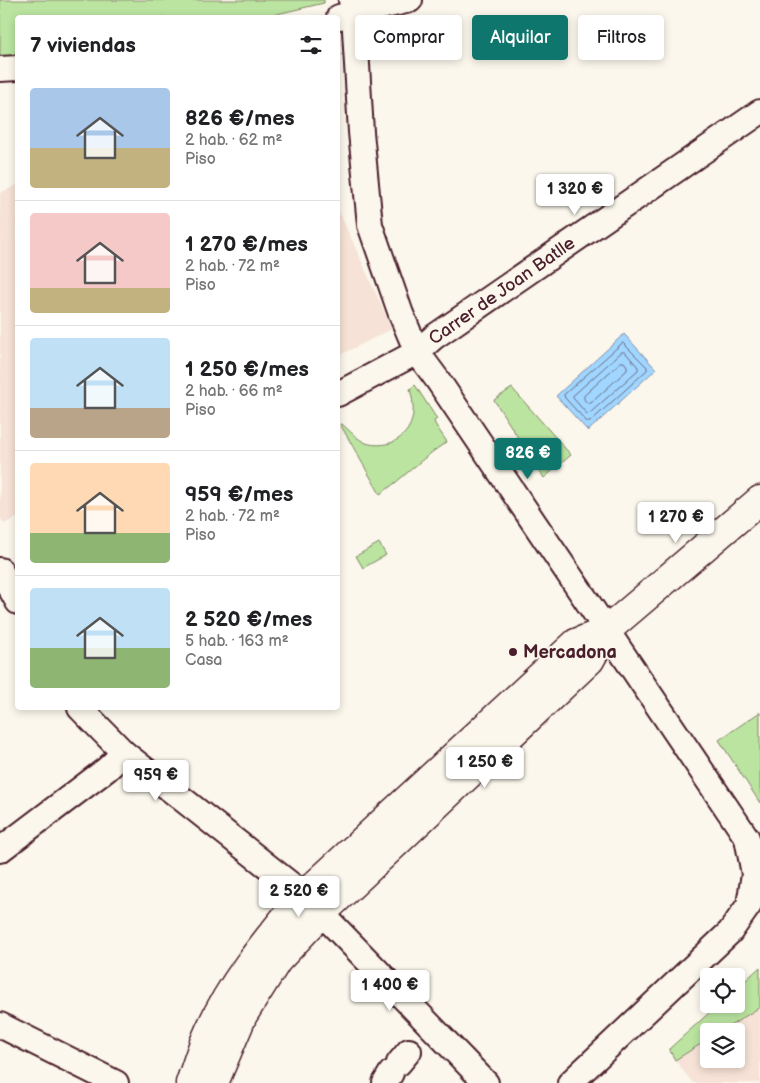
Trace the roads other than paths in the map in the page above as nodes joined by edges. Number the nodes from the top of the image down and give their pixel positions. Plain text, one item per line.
1 (410, 0) edge
2 (347, 11) edge
3 (15, 68) edge
4 (0, 69) edge
5 (760, 112) edge
6 (417, 352) junction
7 (340, 393) edge
8 (760, 500) edge
9 (5, 568) edge
10 (15, 594) edge
11 (606, 632) junction
12 (82, 710) edge
13 (124, 753) junction
14 (0, 850) edge
15 (313, 904) junction
16 (0, 1025) edge
17 (405, 1056) edge
18 (116, 1083) edge
19 (190, 1083) edge
20 (214, 1083) edge
21 (486, 1083) edge
22 (570, 1083) edge

1 - 2 street
2 - 6 street
3 - 4 street
5 - 6 street, Carrer de Joan Batlle
6 - 7 street, Carrer de Joan Batlle
6 - 11 street
8 - 11 street
9 - 10 street
11 - 15 street
11 - 22 street
12 - 13 street
13 - 14 street
13 - 15 street
15 - 17 street
15 - 19 street
15 - 20 street
16 - 18 street
17 - 21 street

